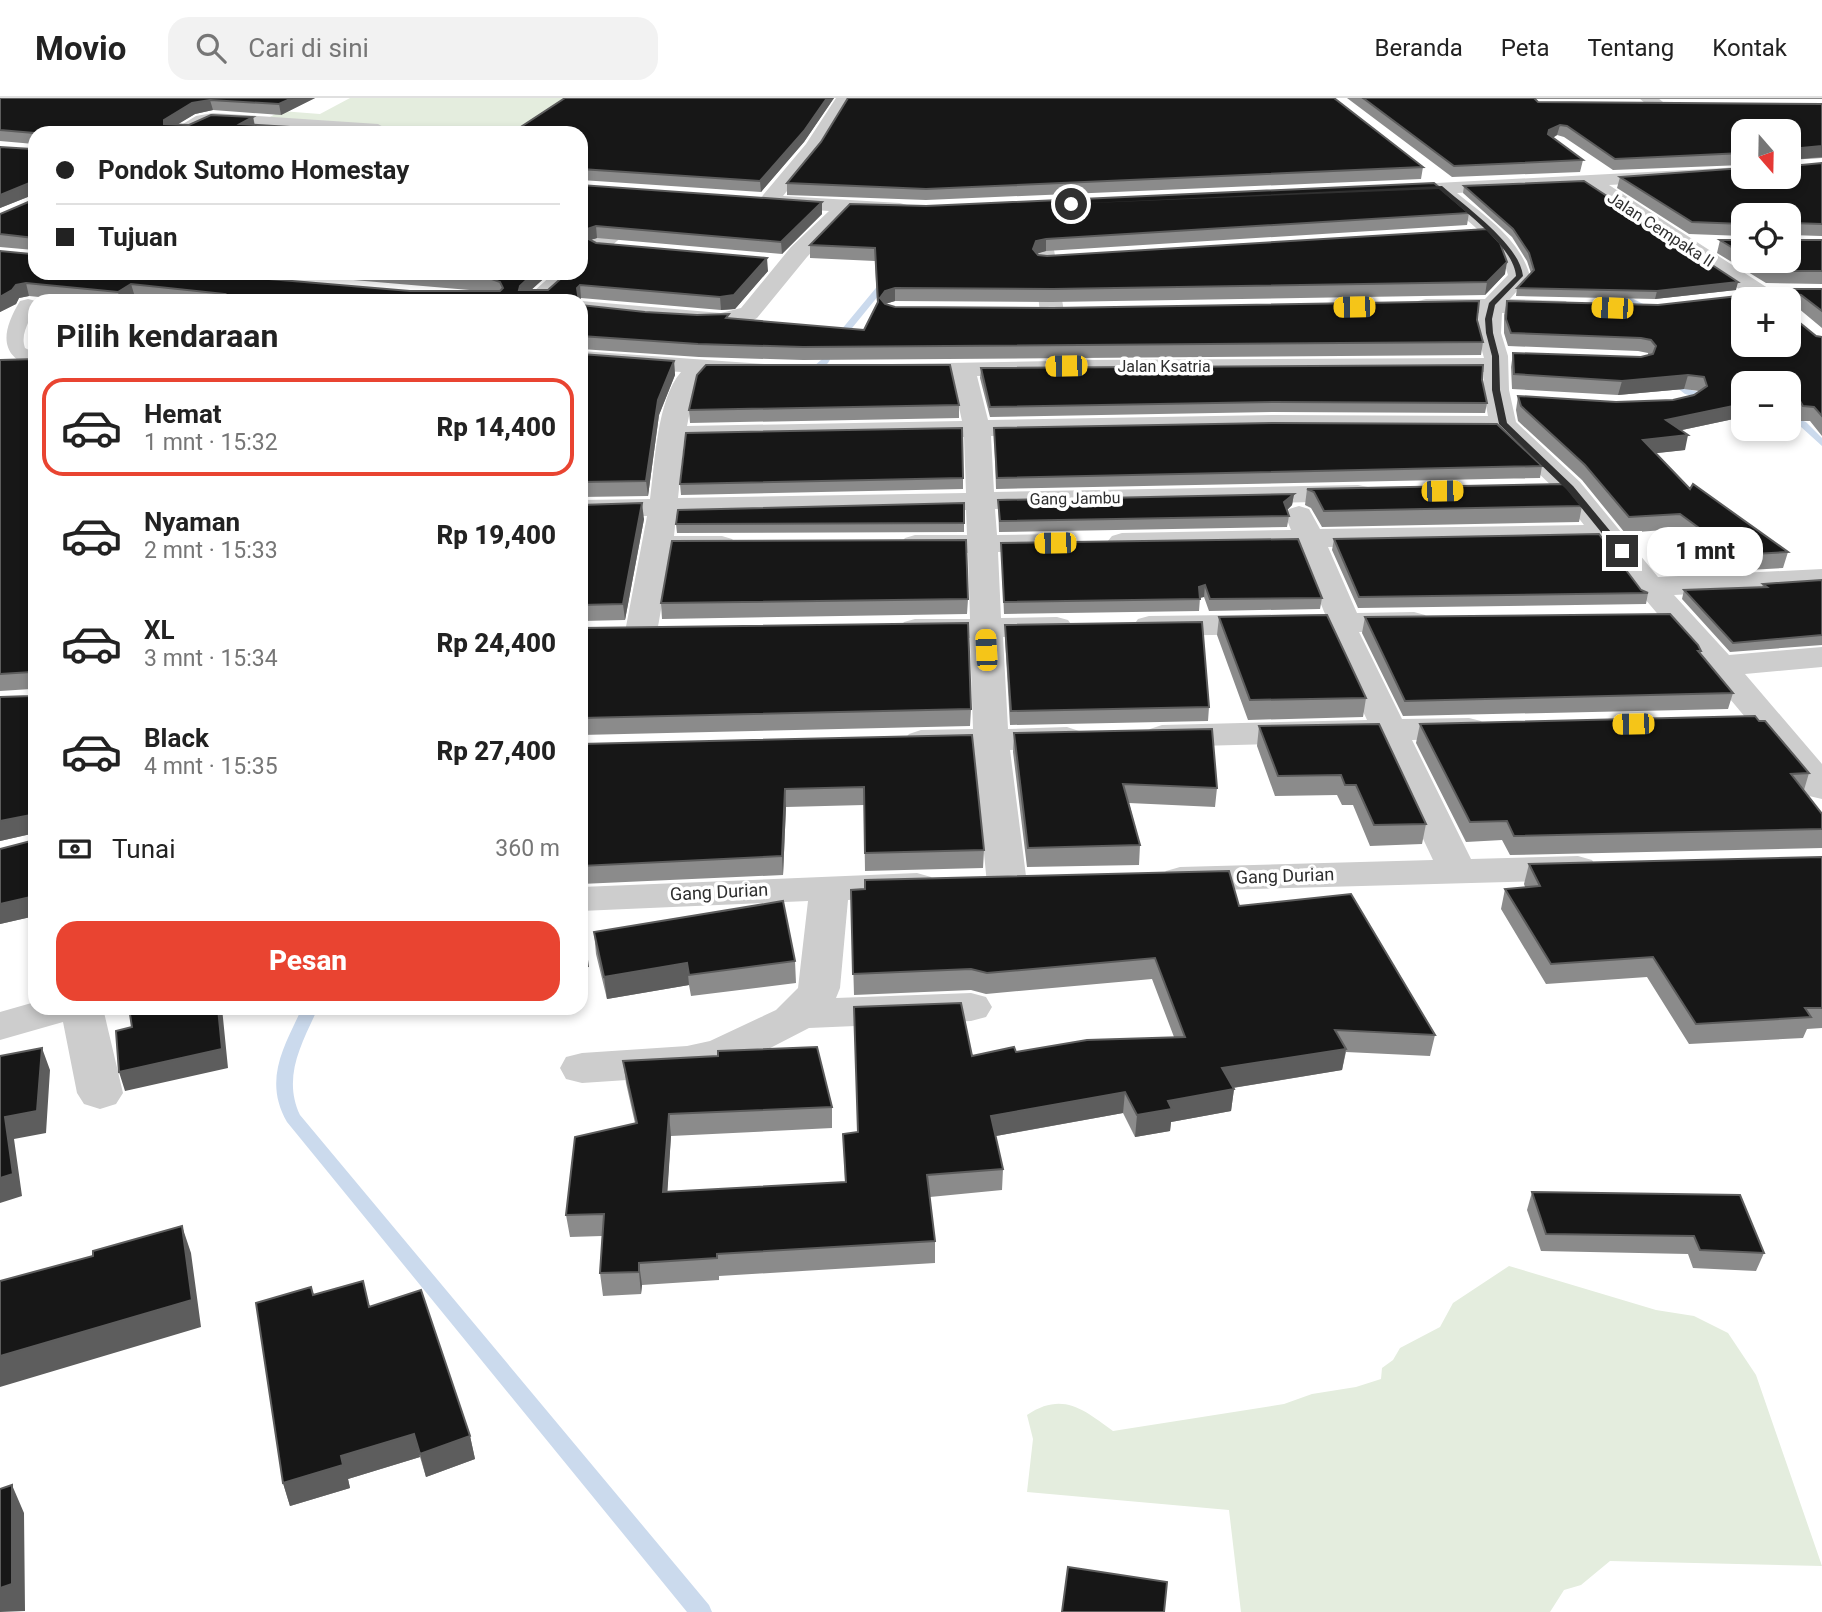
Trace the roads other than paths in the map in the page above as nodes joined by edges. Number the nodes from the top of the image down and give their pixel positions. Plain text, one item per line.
1 (844, 98) edge
2 (190, 126) edge
3 (333, 126) edge
4 (1731, 173) edge
5 (1595, 176) junction
6 (1438, 182) junction
7 (1372, 191) edge
8 (633, 192) edge
9 (1059, 205) edge
10 (1014, 206) edge
11 (1037, 206) junction
12 (844, 207) junction
13 (915, 209) edge
14 (1491, 232) junction
15 (1456, 234) edge
16 (1680, 243) junction
17 (1718, 243) edge
18 (625, 250) edge
19 (588, 255) edge
20 (588, 257) edge
21 (1071, 258) edge
22 (1046, 260) junction
23 (761, 262) edge
24 (789, 264) junction
25 (559, 280) edge
26 (1756, 287) edge
27 (542, 294) edge
28 (1731, 299) edge
29 (1725, 300) edge
30 (1492, 305) junction
31 (1409, 306) edge
32 (15, 307) edge
33 (1582, 307) edge
34 (588, 309) edge
35 (1026, 312) edge
36 (1052, 312) junction
37 (1080, 312) edge
38 (717, 319) junction
39 (1, 343) edge
40 (588, 359) edge
41 (28, 360) edge
42 (1504, 360) junction
43 (1066, 366) junction
44 (962, 368) junction
45 (777, 369) edge
46 (871, 369) edge
47 (690, 373) junction
48 (1508, 407) junction
49 (977, 428) junction
50 (672, 434) junction
51 (1570, 488) junction
52 (1530, 489) edge
53 (1383, 492) edge
54 (1289, 494) junction
55 (981, 500) junction
56 (660, 508) junction
57 (588, 509) edge
58 (1607, 533) junction
59 (1309, 537) junction
60 (888, 544) edge
61 (983, 544) junction
62 (658, 545) junction
63 (752, 545) edge
64 (1822, 578) edge
65 (1650, 587) junction
66 (1675, 616) junction
67 (1634, 617) edge
68 (1442, 621) edge
69 (1342, 623) junction
70 (984, 628) junction
71 (888, 629) edge
72 (642, 632) edge
73 (1822, 657) edge
74 (1721, 666) junction
75 (1769, 721) junction
76 (1728, 722) edge
77 (1497, 728) edge
78 (1389, 730) junction
79 (991, 740) junction
80 (894, 742) edge
81 (1822, 788) edge
82 (1611, 867) edge
83 (1457, 871) junction
84 (1144, 880) edge
85 (1048, 883) edge
86 (1007, 884) junction
87 (829, 887) junction
88 (588, 899) edge
89 (971, 1007) dead end
90 (800, 1014) junction
91 (38, 1015) edge
92 (83, 1015) edge
93 (0, 1026) edge
94 (582, 1068) dead end
95 (100, 1093) dead end

1 - 12 street
2 - 3 street
4 - 5 street
5 - 6 street
5 - 16 street, Jalan Cempaka II
6 - 7 street
6 - 14 street
8 - 19 street
9 - 11 street
10 - 11 street
11 - 22 street
12 - 13 street
12 - 24 street
14 - 15 street
14 - 30 street
16 - 17 street
16 - 26 street, Jalan Cempaka II
18 - 20 street
21 - 22 street
22 - 36 street
23 - 24 street
24 - 38 street
25 - 27 street
28 - 29 street
30 - 31 street
30 - 33 street
30 - 42 street
32 - 39 street
34 - 38 street
35 - 36 street
36 - 37 street
36 - 43 street
38 - 47 street
39 - 41 street
40 - 47 street
42 - 43 street, Jalan Ksatria
42 - 48 street
43 - 44 street, Jalan Ksatria
44 - 46 street, Jalan Ksatria
44 - 49 street
45 - 47 street
47 - 50 street
48 - 49 street
48 - 51 street
49 - 50 street
49 - 55 street
50 - 56 street
51 - 52 street
51 - 58 street
53 - 54 street, Gang Jambu
54 - 55 street, Gang Jambu
54 - 59 street
55 - 56 street, Gang Jambu
55 - 61 street
56 - 57 street, Gang Jambu
56 - 62 street
58 - 59 street
58 - 65 street
59 - 61 street
59 - 69 street
60 - 61 street
61 - 70 street
62 - 63 street
62 - 72 street
64 - 65 street
65 - 66 street
66 - 67 street
66 - 74 street
68 - 69 street
69 - 70 street
69 - 78 street
70 - 71 street
70 - 79 street
73 - 74 street
74 - 75 street
75 - 76 street
75 - 81 street
77 - 78 street
78 - 79 street
78 - 83 street
79 - 80 street
79 - 86 street
82 - 83 street, Gang Durian
83 - 84 street, Gang Durian
85 - 86 street, Gang Durian
86 - 87 street, Gang Durian
87 - 88 street, Gang Durian
87 - 90 street
89 - 90 street
90 - 94 street
91 - 93 street
92 - 95 street

